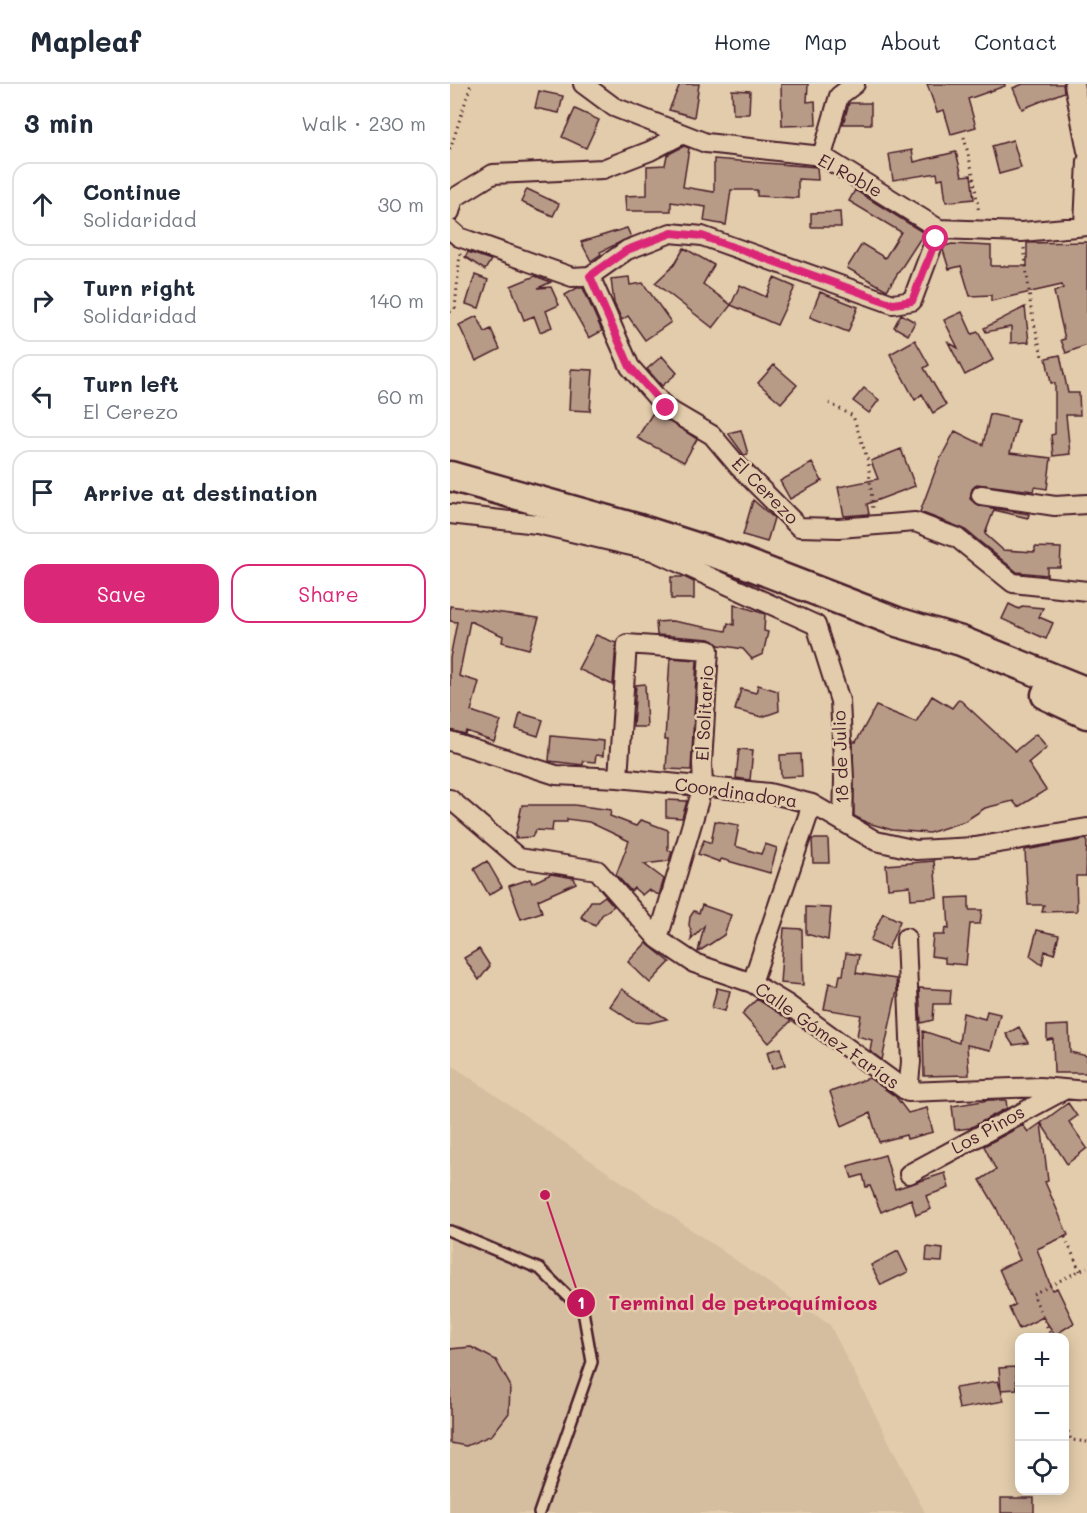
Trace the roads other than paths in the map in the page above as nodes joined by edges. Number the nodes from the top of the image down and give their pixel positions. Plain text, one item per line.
1 (855, 84) edge
2 (1074, 84) edge
3 (597, 88) edge
4 (683, 134) junction
5 (1087, 150) edge
6 (822, 156) junction
7 (1087, 161) edge
8 (450, 213) edge
9 (1085, 226) edge
10 (450, 229) edge
11 (939, 229) junction
12 (590, 276) junction
13 (450, 477) edge
14 (981, 495) dead end
15 (1087, 504) edge
16 (450, 514) edge
17 (1087, 591) edge
18 (897, 622) junction
19 (1087, 692) edge
20 (1087, 714) edge
21 (450, 741) edge
22 (618, 778) junction
23 (703, 786) junction
24 (450, 799) edge
25 (812, 804) junction
26 (843, 821) junction
27 (1087, 828) edge
28 (906, 938) dead end
29 (658, 939) junction
30 (752, 983) junction
31 (1068, 1088) junction
32 (1087, 1091) edge
33 (908, 1092) junction
34 (909, 1174) dead end
35 (450, 1231) edge
36 (539, 1513) edge

1 - 6 street
2 - 5 street
3 - 4 street, El Roble
4 - 6 street, El Roble
4 - 8 street
6 - 11 street, El Roble
7 - 9 street
9 - 11 street, El Roble
10 - 12 street
11 - 12 street
12 - 17 street, El Cerezo
13 - 18 main road
14 - 15 street
16 - 26 street, 18 de Julio
18 - 19 main road
18 - 20 main road
21 - 22 street, Coordinadora
22 - 23 street, Coordinadora
22 - 23 street, El Solitario
23 - 25 street, Coordinadora
23 - 29 street
24 - 29 street, Calle Gómez Farías
25 - 26 street, Coordinadora
25 - 30 street
26 - 27 street, Coordinadora
28 - 33 street
29 - 30 street, Calle Gómez Farías
30 - 33 street, Calle Gómez Farías
31 - 32 street, Calle Gómez Farías
31 - 33 street, Calle Gómez Farías
31 - 34 street, Los Pinos
35 - 36 lane

